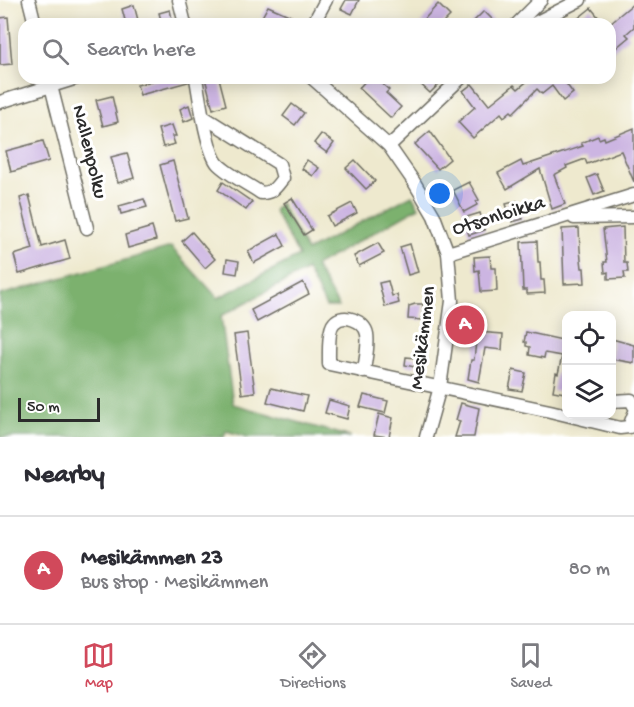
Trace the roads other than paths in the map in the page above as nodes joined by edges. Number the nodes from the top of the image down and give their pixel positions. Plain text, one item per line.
1 (29, 0) edge
2 (179, 0) edge
3 (326, 0) edge
4 (541, 0) edge
5 (580, 0) edge
6 (34, 18) edge
7 (183, 18) edge
8 (316, 18) edge
9 (523, 18) edge
10 (545, 18) edge
11 (45, 84) edge
12 (51, 84) edge
13 (197, 84) edge
14 (319, 84) edge
15 (455, 84) edge
16 (0, 102) edge
17 (204, 117) junction
18 (389, 146) junction
19 (634, 195) edge
20 (634, 217) edge
21 (561, 219) junction
22 (87, 228) dead end
23 (448, 253) junction
24 (364, 372) junction
25 (440, 387) junction
26 (616, 400) edge
27 (634, 406) edge
28 (562, 409) edge
29 (550, 411) junction
30 (634, 414) edge
31 (426, 437) edge

1 - 6 street
2 - 7 street
3 - 8 street
4 - 9 street
5 - 10 street
11 - 16 street
12 - 22 street, Nallenpolku
13 - 17 street
14 - 18 street, Mesikämmen
15 - 18 street
17 - 17 street
18 - 23 street, Mesikämmen
19 - 21 street, Otsonloikka
20 - 21 street, Otsonloikka
21 - 23 street, Otsonloikka
23 - 25 street, Mesikämmen
24 - 24 street
24 - 25 street
25 - 29 street
25 - 31 street, Mesikämmen
26 - 27 street
28 - 29 street
29 - 30 street

